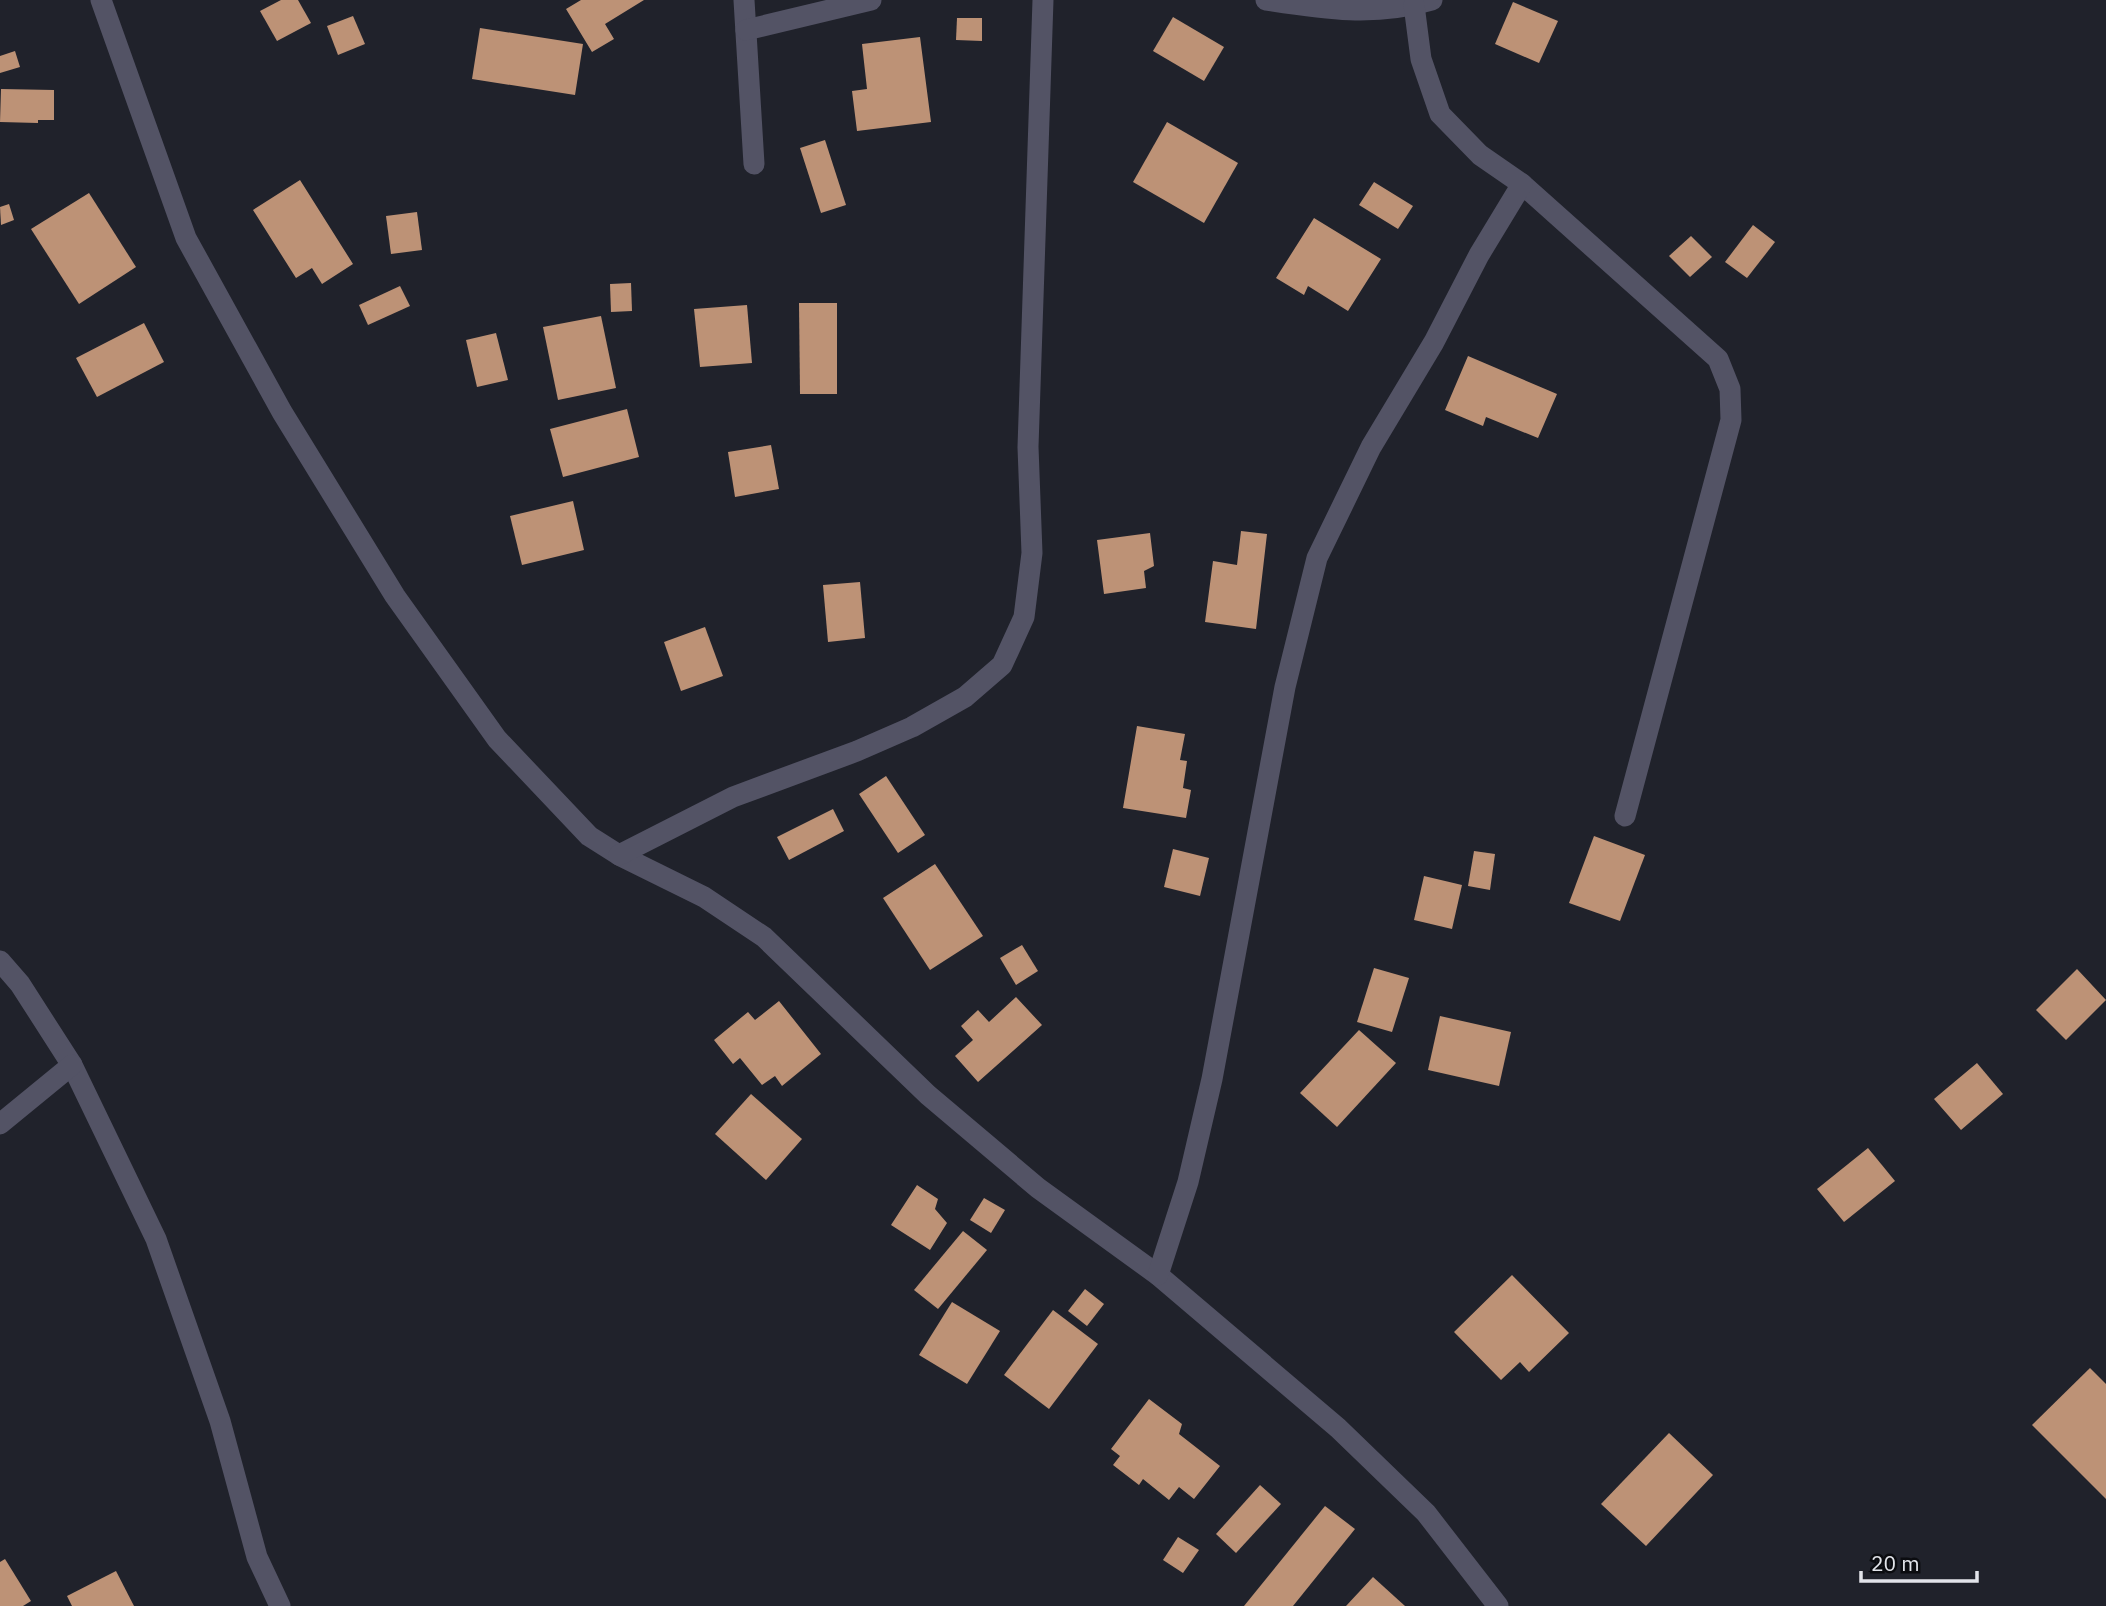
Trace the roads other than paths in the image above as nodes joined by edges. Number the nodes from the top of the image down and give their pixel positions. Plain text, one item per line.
1 (101, 0) edge
2 (744, 0) edge
3 (871, 0) edge
4 (1043, 0) edge
5 (1266, 0) edge
6 (1423, 3) edge
7 (746, 30) junction
8 (754, 164) dead end
9 (1522, 184) junction
10 (1625, 816) dead end
11 (619, 855) junction
12 (0, 961) edge
13 (72, 1065) junction
14 (0, 1124) edge
15 (1158, 1275) junction
16 (280, 1606) edge
17 (1497, 1606) edge

1 - 11 street
2 - 7 street
3 - 7 street
4 - 11 street
5 - 6 street
6 - 9 street
7 - 8 street
9 - 10 street
9 - 15 street
11 - 15 street
12 - 13 street
13 - 14 street
13 - 16 street
15 - 17 street

